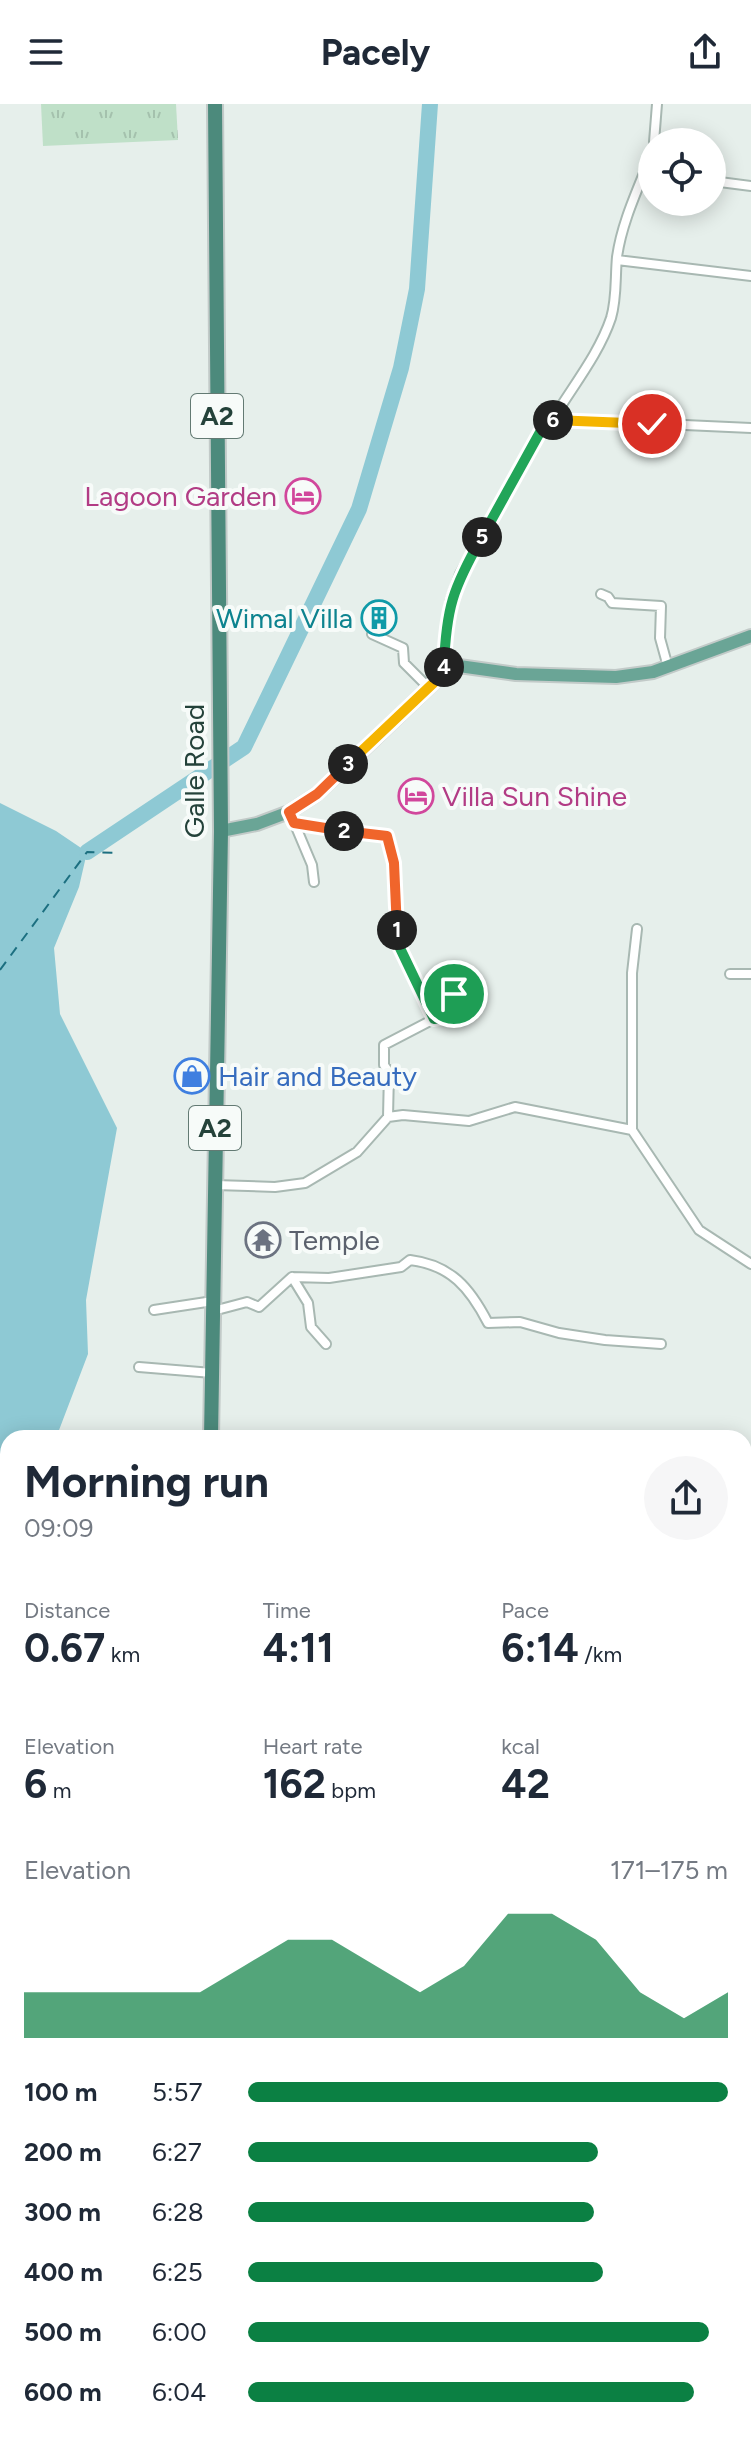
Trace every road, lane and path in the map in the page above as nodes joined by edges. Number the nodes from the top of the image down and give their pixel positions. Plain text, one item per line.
1 (215, 104) edge
2 (657, 104) edge
3 (655, 128) edge
4 (726, 183) edge
5 (751, 186) edge
6 (638, 192) edge
7 (617, 260) junction
8 (751, 276) edge
9 (553, 419) junction
10 (751, 428) edge
11 (601, 594) dead end
12 (372, 634) dead end
13 (751, 636) edge
14 (668, 667) junction
15 (444, 673) junction
16 (429, 688) junction
17 (292, 817) junction
18 (221, 825) junction
19 (314, 882) dead end
20 (637, 929) dead end
21 (730, 974) dead end
22 (751, 974) edge
23 (447, 981) dead end
24 (434, 1019) junction
25 (388, 1117) junction
26 (632, 1130) junction
27 (215, 1185) junction
28 (751, 1264) edge
29 (292, 1277) junction
30 (213, 1306) junction
31 (154, 1310) dead end
32 (326, 1344) dead end
33 (661, 1344) dead end
34 (139, 1367) dead end
35 (212, 1373) junction
36 (211, 1430) edge

1 - 18 highway, Galle Road / A2
2 - 3 street
4 - 5 street
6 - 7 street
7 - 8 street
7 - 9 street
9 - 10 street
9 - 15 street
11 - 14 street
12 - 16 street
13 - 14 main road
14 - 15 main road
15 - 16 main road
16 - 17 main road
17 - 18 main road
17 - 19 street
17 - 24 street
18 - 27 highway, Galle Road / A2
20 - 26 street
21 - 22 street
23 - 24 street
24 - 25 street
25 - 26 street
25 - 27 street
26 - 28 street
27 - 30 highway, Galle Road / A2
29 - 30 street
29 - 32 street
29 - 33 street
30 - 31 street
30 - 35 highway, Galle Road / A2
34 - 35 street
35 - 36 highway, Galle Road / A2

